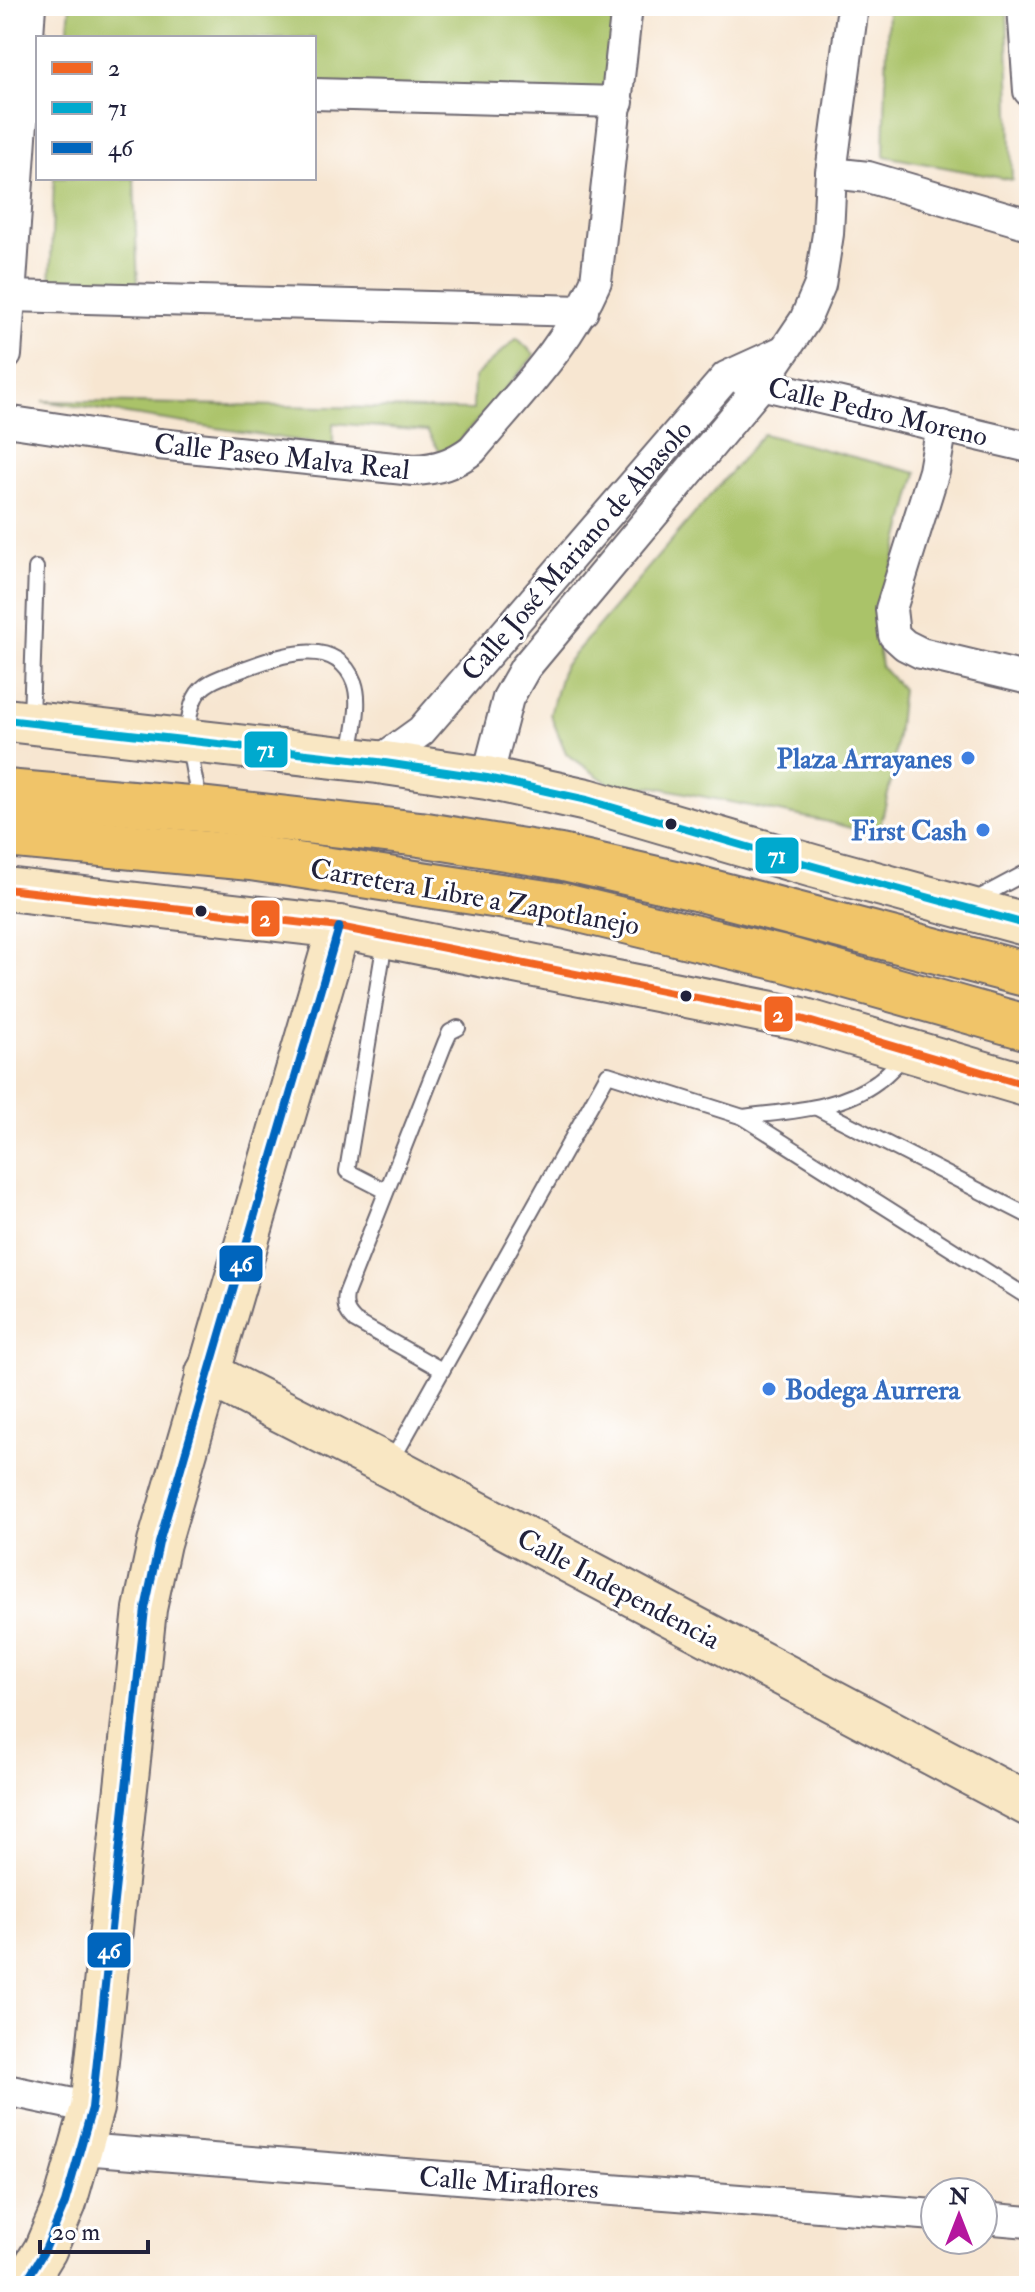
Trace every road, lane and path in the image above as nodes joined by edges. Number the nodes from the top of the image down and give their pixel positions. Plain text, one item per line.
1 (30, 6) edge
2 (627, 6) edge
3 (853, 6) edge
4 (1023, 6) edge
5 (31, 87) edge
6 (1029, 91) edge
7 (316, 94) edge
8 (618, 102) junction
9 (12, 164) edge
10 (831, 173) junction
11 (11, 204) edge
12 (1029, 224) edge
13 (10, 296) junction
14 (583, 311) junction
15 (783, 351) junction
16 (6, 355) edge
17 (726, 377) junction
18 (762, 384) junction
19 (6, 421) edge
20 (942, 426) junction
21 (1029, 447) edge
22 (36, 568) dead end
23 (1029, 679) edge
24 (18, 722) edge
25 (190, 740) junction
26 (364, 761) junction
27 (487, 778) junction
28 (6, 792) edge
29 (200, 809) junction
30 (6, 835) edge
31 (813, 866) junction
32 (1029, 871) edge
33 (6, 889) edge
34 (963, 907) junction
35 (800, 915) junction
36 (1029, 925) edge
37 (339, 927) junction
38 (386, 937) junction
39 (788, 960) junction
40 (1029, 975) edge
41 (773, 1013) junction
42 (458, 1028) dead end
43 (1029, 1028) edge
44 (909, 1052) junction
45 (1029, 1086) edge
46 (817, 1108) junction
47 (743, 1117) junction
48 (386, 1191) junction
49 (1029, 1216) edge
50 (1029, 1298) edge
51 (442, 1370) junction
52 (207, 1373) junction
53 (389, 1466) junction
54 (1029, 1805) edge
55 (6, 2090) edge
56 (92, 2108) junction
57 (82, 2149) junction
58 (919, 2214) edge
59 (999, 2219) edge
60 (1029, 2222) edge
61 (23, 2286) edge

1 - 5 street
2 - 8 street, Calle Paseo Malva Real
3 - 10 street, Calle José Mariano de Abasolo
4 - 6 street
5 - 9 street
7 - 8 street
8 - 14 street, Calle Paseo Malva Real
9 - 11 street
10 - 12 street
10 - 15 street, Calle José Mariano de Abasolo
11 - 13 street
13 - 14 street
13 - 16 street
14 - 19 street, Calle Paseo Malva Real
15 - 17 street, Calle José Mariano de Abasolo
15 - 18 street, Calle José Mariano de Abasolo
17 - 18 street, Calle Pedro Moreno
17 - 26 street, Calle José Mariano de Abasolo
18 - 20 street, Calle Pedro Moreno
18 - 27 street, Calle José Mariano de Abasolo
20 - 21 street, Calle Pedro Moreno
20 - 23 street
22 - 24 lane
24 - 25 street
25 - 26 street
25 - 26 lane
25 - 29 lane
26 - 27 street
27 - 31 street
28 - 29 main road, Carretera Libre a Zapotlanejo
29 - 35 main road, Carretera Libre a Zapotlanejo
30 - 39 main road, Carretera Libre a Zapotlanejo
31 - 34 street
31 - 35 street
32 - 34 lane
33 - 37 street, Carretera Libre a Zapotlanejo
34 - 36 street
35 - 39 street
35 - 40 main road, Carretera Libre a Zapotlanejo
37 - 38 street, Carretera Libre a Zapotlanejo
37 - 52 street
38 - 41 street, Carretera Libre a Zapotlanejo
38 - 48 lane
39 - 41 street
39 - 43 main road, Carretera Libre a Zapotlanejo
41 - 44 street, Carretera Libre a Zapotlanejo
42 - 48 lane
44 - 45 street, Carretera Libre a Zapotlanejo
44 - 46 lane
46 - 47 lane
46 - 49 lane
47 - 50 lane
47 - 51 lane
48 - 51 lane
51 - 53 lane
52 - 53 street, Calle Independencia
52 - 56 street
53 - 54 street, Calle Independencia
55 - 56 street
56 - 57 street
57 - 58 street, Calle Miraflores
57 - 61 street
59 - 60 street

